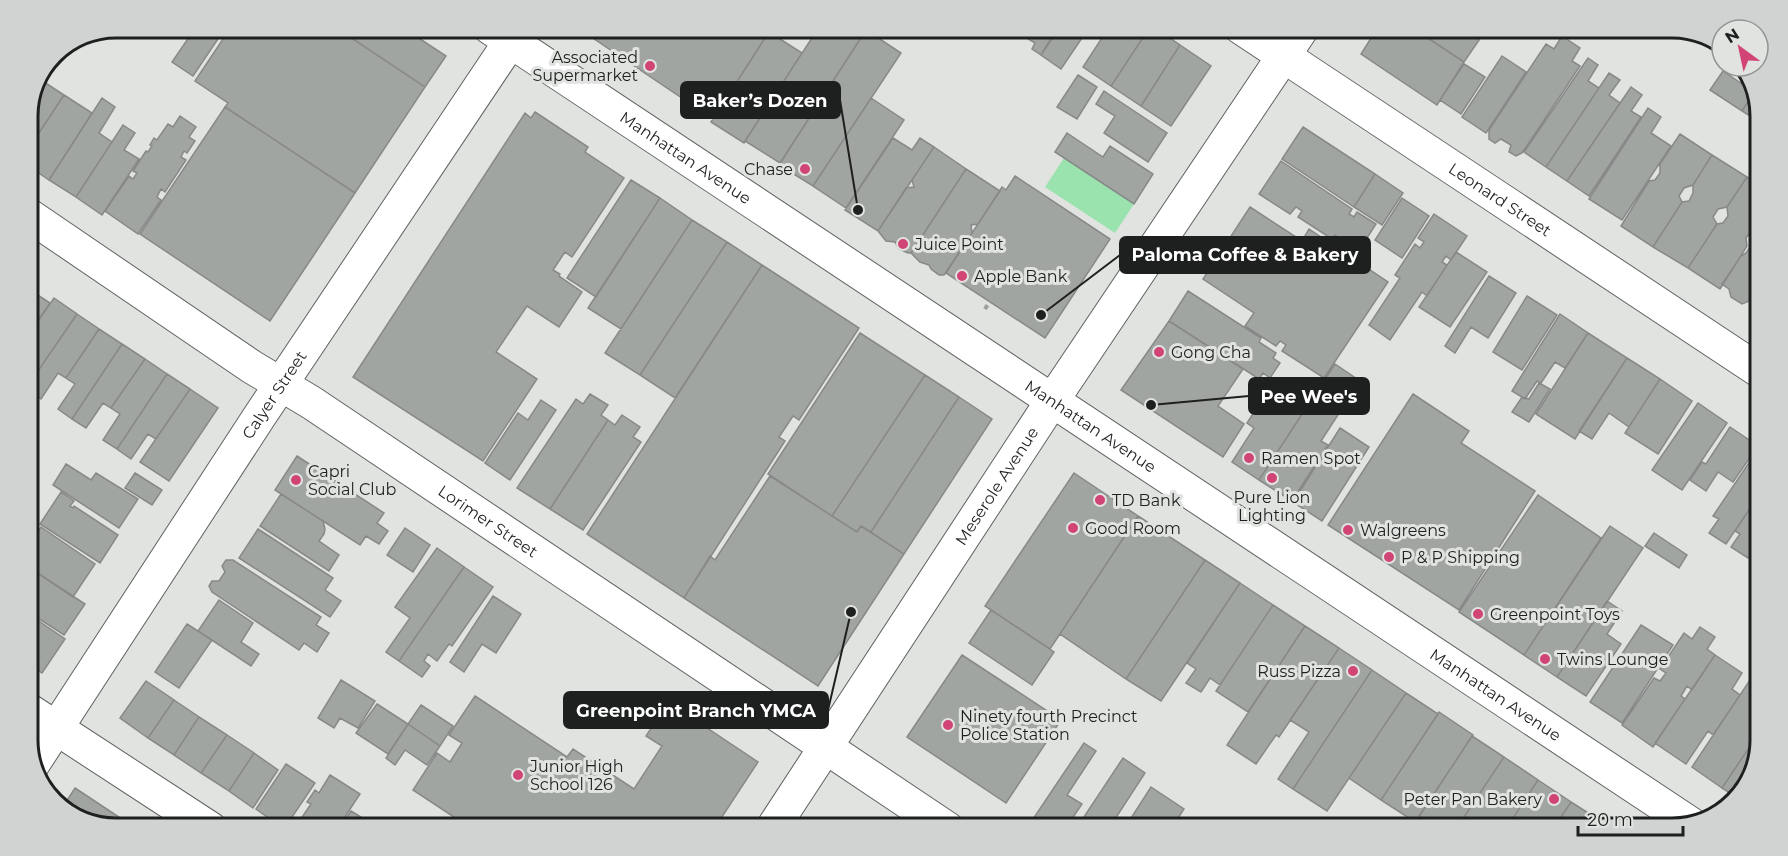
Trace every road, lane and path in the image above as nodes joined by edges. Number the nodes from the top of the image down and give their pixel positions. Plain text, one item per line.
1 (502, 38) edge
2 (515, 38) edge
3 (1257, 38) edge
4 (1296, 38) edge
5 (1284, 56) junction
6 (38, 221) edge
7 (990, 301) dead end
8 (985, 309) dead end
9 (1750, 365) edge
10 (281, 385) junction
11 (1052, 401) junction
12 (38, 716) edge
13 (57, 728) junction
14 (826, 748) junction
15 (39, 755) edge
16 (194, 818) edge
17 (779, 818) edge
18 (931, 818) edge
19 (1681, 818) edge

1 - 10 street, Calyer Street
2 - 11 street, Manhattan Avenue
3 - 5 street, Leonard Street
4 - 5 street, Meserole Avenue
5 - 9 street, Leonard Street
5 - 11 street, Meserole Avenue
6 - 10 street, Lorimer Street
7 - 8 path
10 - 13 street, Calyer Street
10 - 14 street, Lorimer Street
11 - 14 street, Meserole Avenue
11 - 19 street, Manhattan Avenue
12 - 13 street
13 - 15 street, Calyer Street
13 - 16 street
14 - 17 street, Meserole Avenue
14 - 18 street, Lorimer Street

